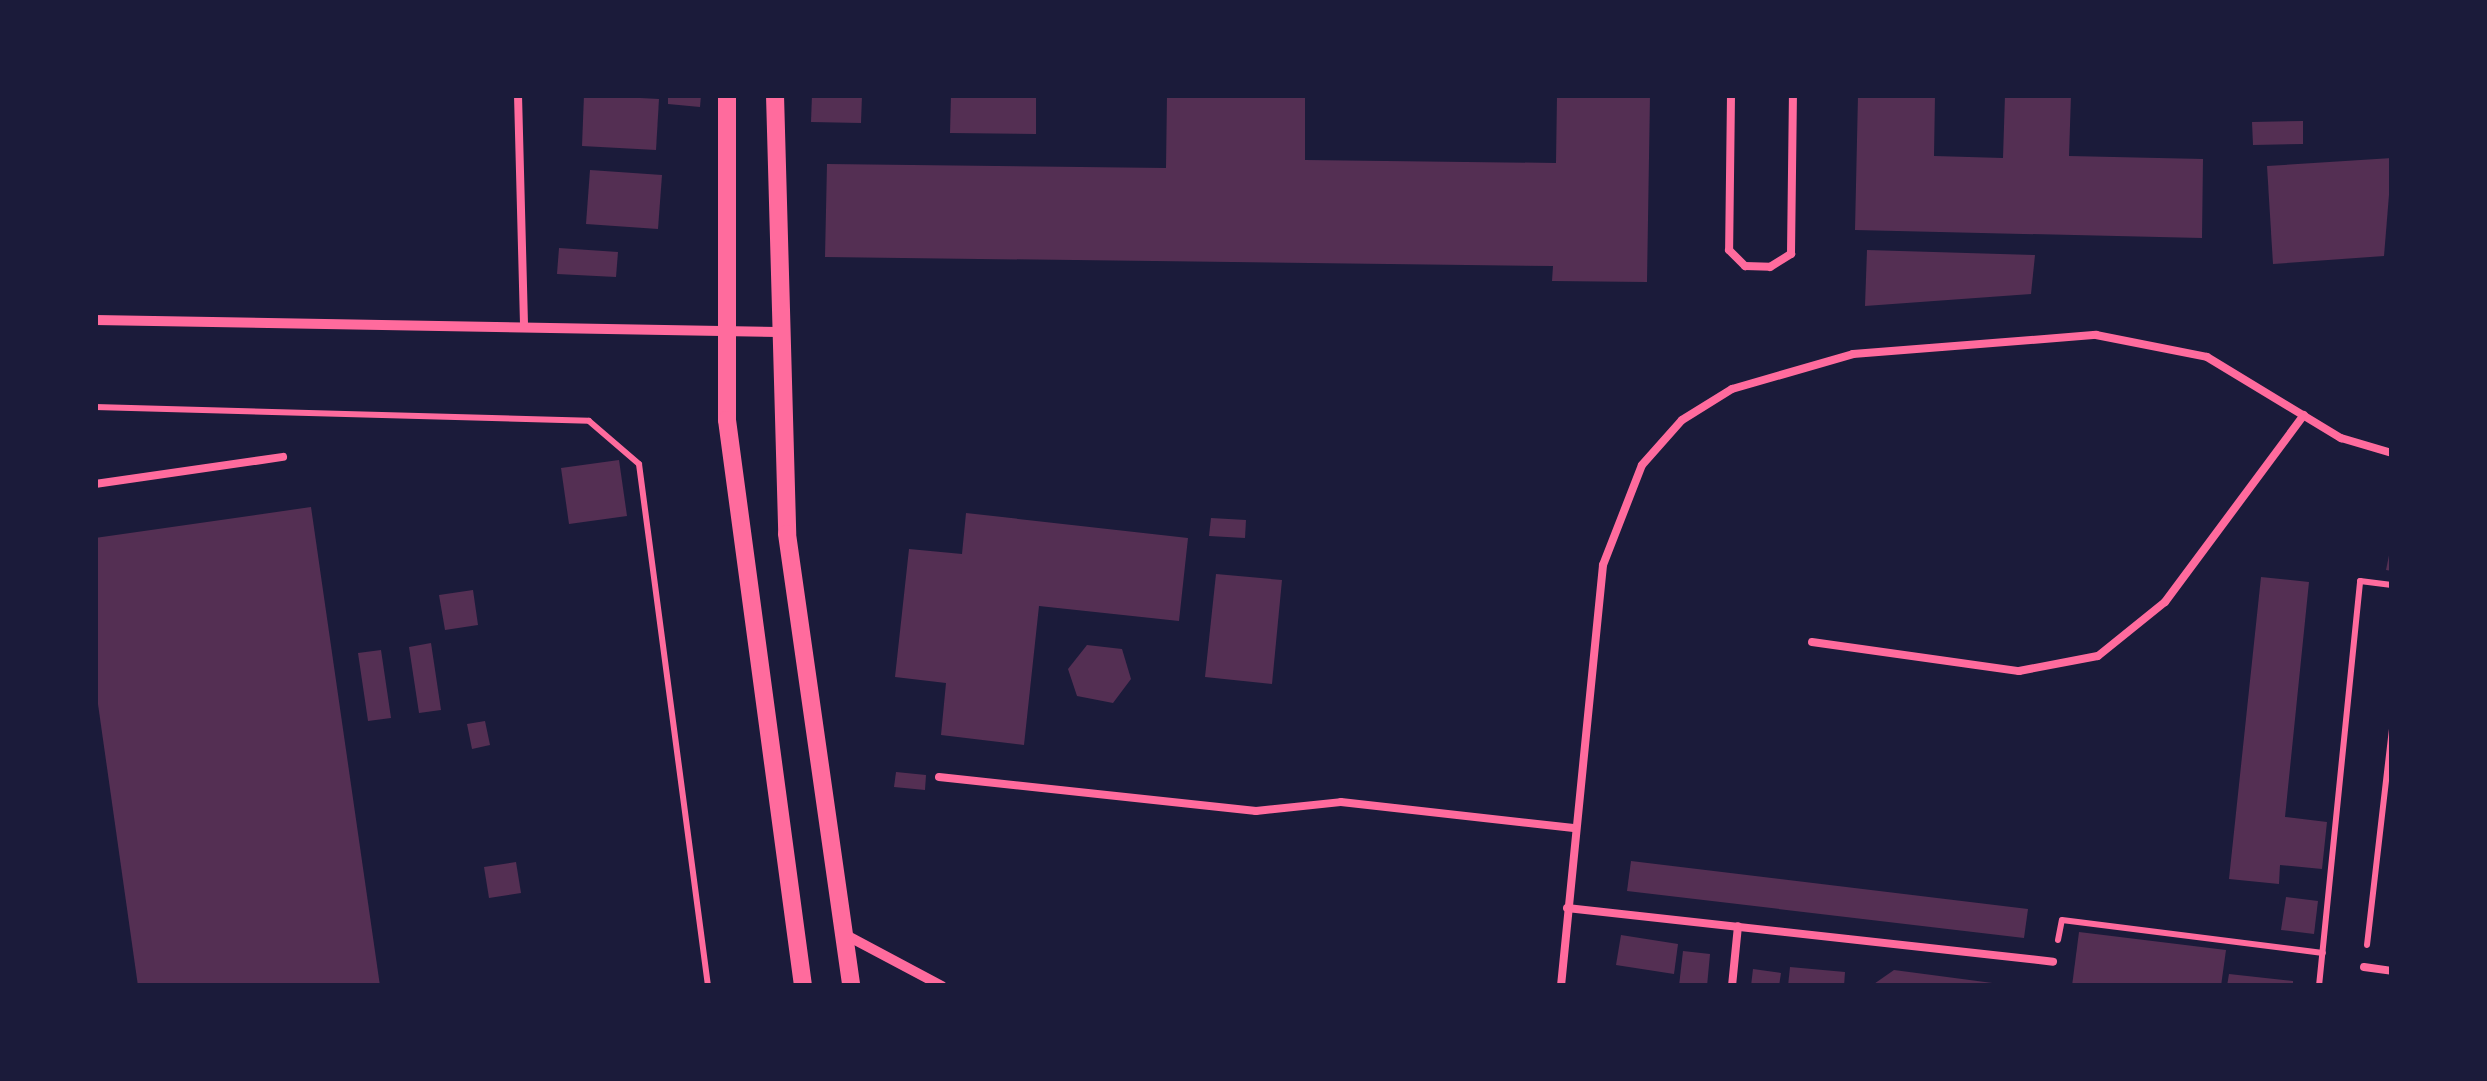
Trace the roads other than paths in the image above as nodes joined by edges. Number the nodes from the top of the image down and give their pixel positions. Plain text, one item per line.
1 (518, 95) edge
2 (727, 95) edge
3 (775, 95) edge
4 (1731, 95) edge
5 (1794, 95) edge
6 (95, 320) edge
7 (524, 328) junction
8 (724, 332) junction
9 (778, 332) junction
10 (2304, 415) junction
11 (2392, 452) edge
12 (284, 456) dead end
13 (95, 484) edge
14 (1812, 642) dead end
15 (939, 777) dead end
16 (1574, 828) junction
17 (1567, 908) junction
18 (1738, 926) junction
19 (844, 934) junction
20 (2053, 962) road end
21 (2364, 967) road end
22 (2392, 971) edge
23 (803, 986) edge
24 (851, 986) edge
25 (942, 986) edge
26 (1562, 986) edge
27 (1732, 986) edge

1 - 7 lane
2 - 8 street
3 - 9 street
4 - 5 lane
6 - 7 street
7 - 8 street
8 - 9 street
8 - 23 street
9 - 19 street
10 - 11 lane
10 - 14 lane
10 - 16 lane
12 - 13 lane
15 - 16 lane
16 - 17 lane
17 - 18 lane
17 - 26 lane
18 - 20 lane
18 - 27 lane
19 - 24 street
19 - 25 street
21 - 22 lane

